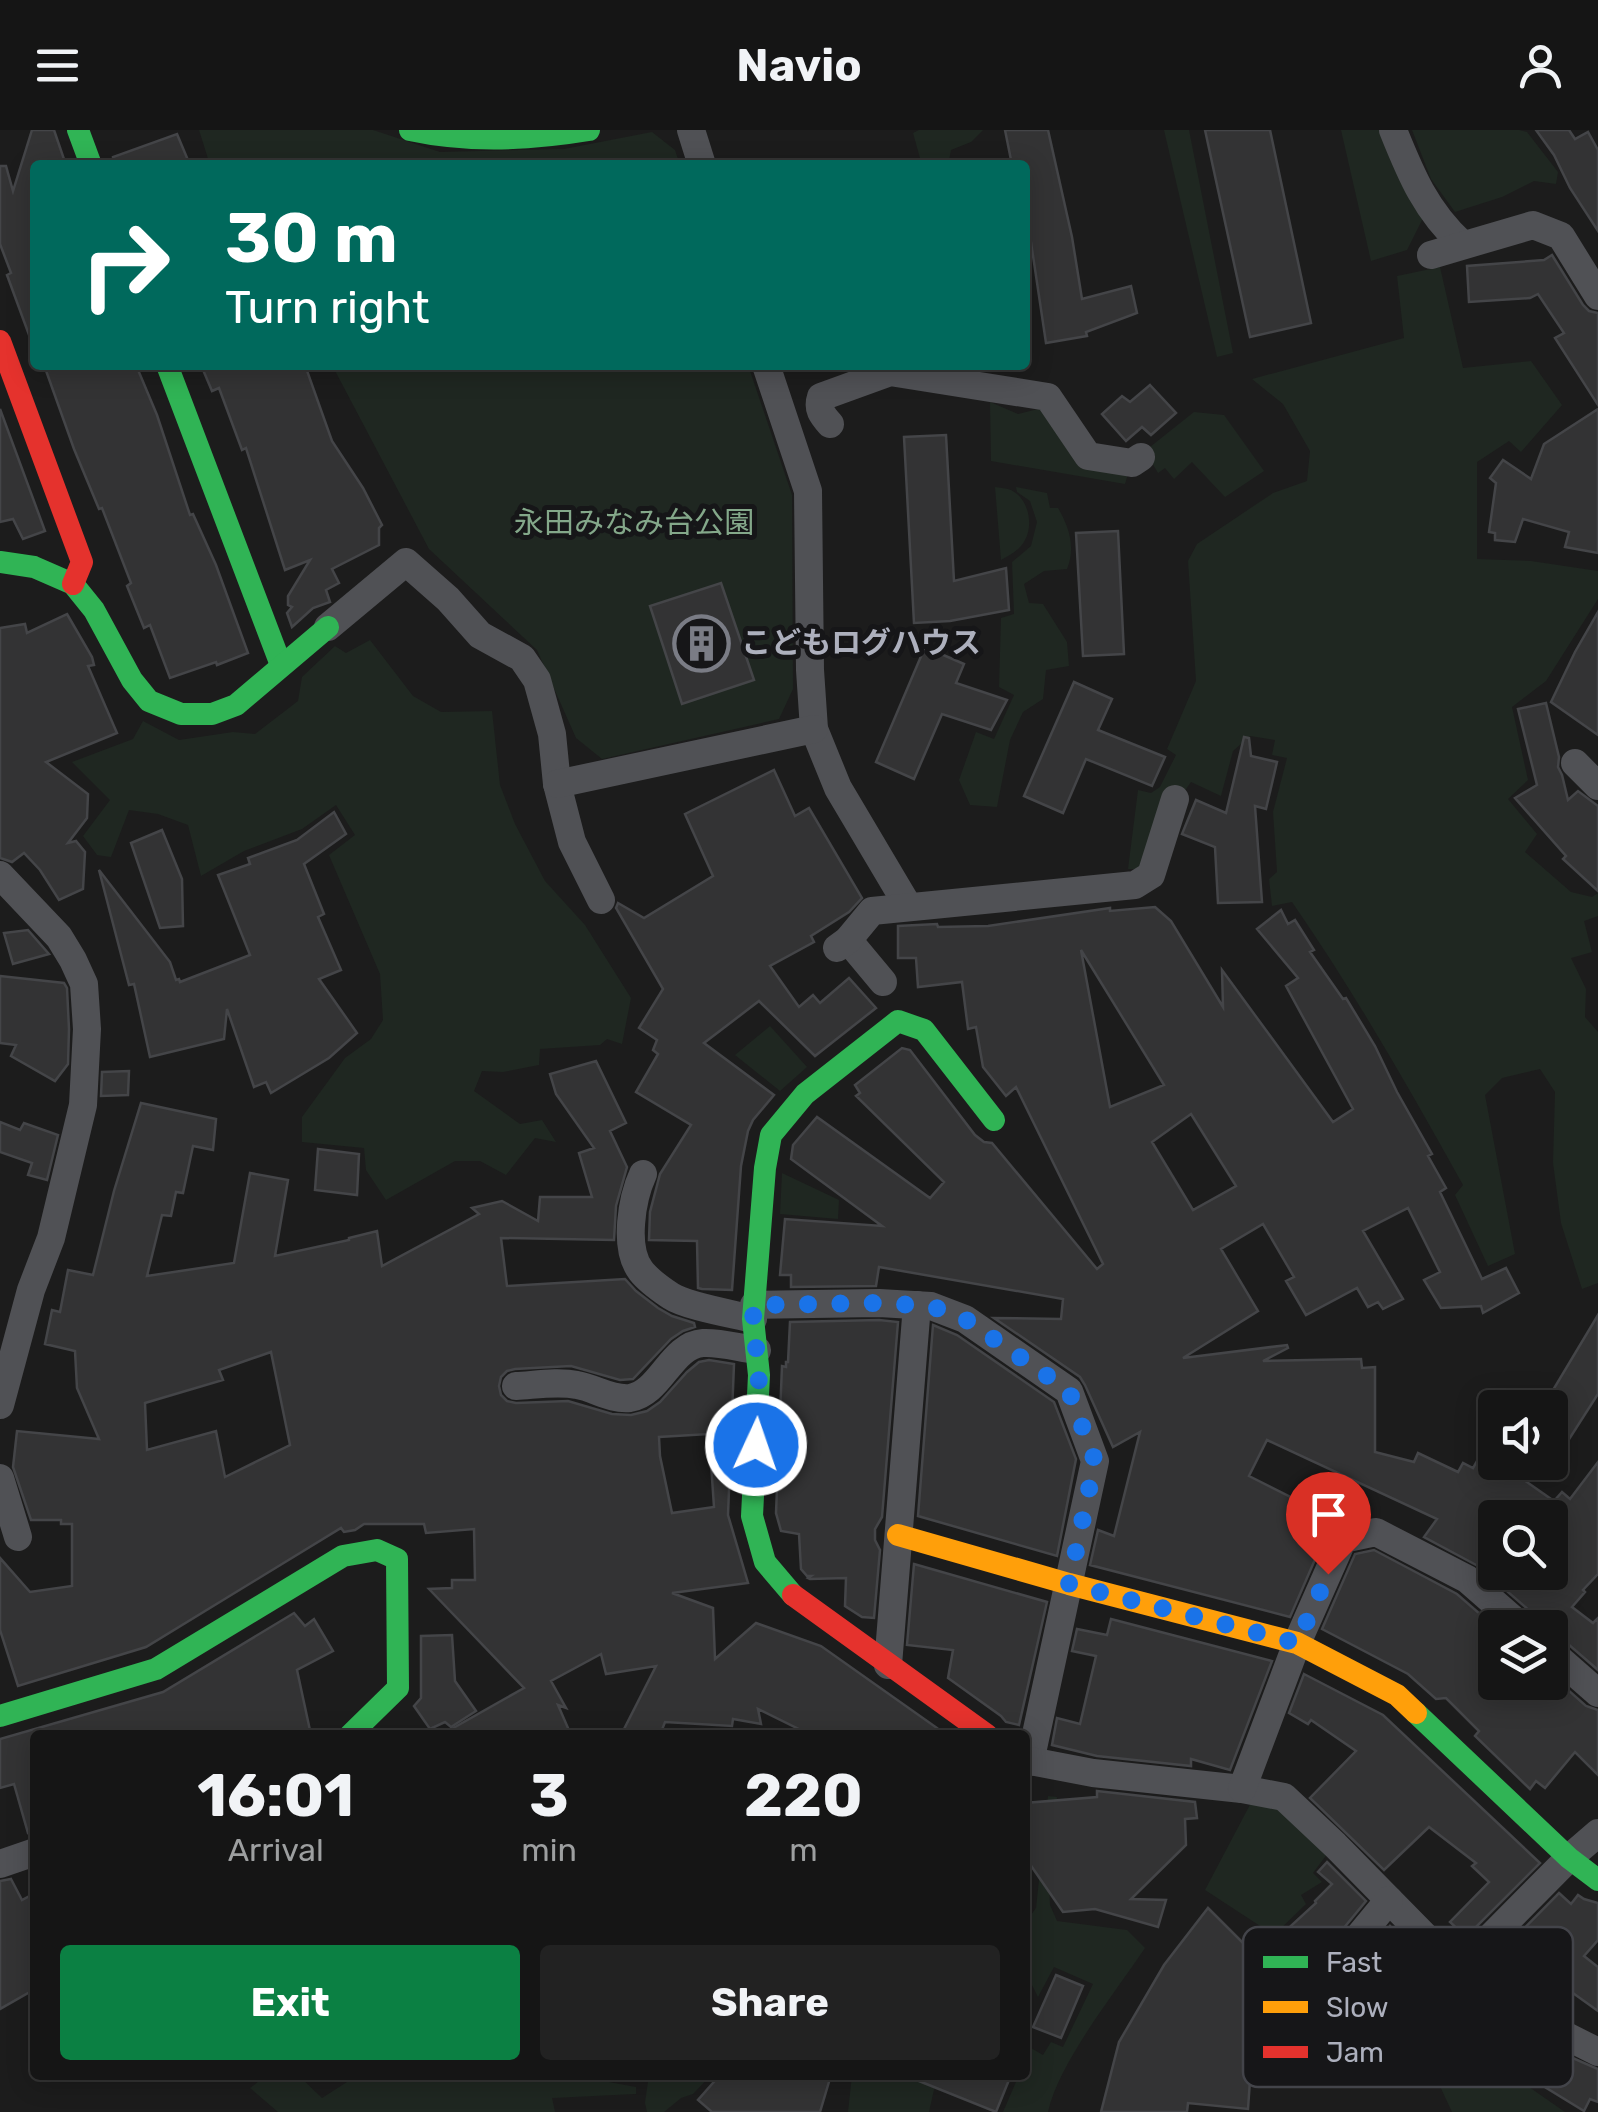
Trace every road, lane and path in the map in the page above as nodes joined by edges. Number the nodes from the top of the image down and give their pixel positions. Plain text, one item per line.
1 (78, 130) edge
2 (410, 130) edge
3 (589, 130) edge
4 (691, 130) edge
5 (1393, 130) edge
6 (89, 160) edge
7 (700, 160) edge
8 (1462, 244) junction
9 (1430, 255) dead end
10 (1598, 296) edge
11 (0, 341) edge
12 (169, 370) edge
13 (768, 370) edge
14 (830, 424) dead end
15 (1141, 457) dead end
16 (0, 562) edge
17 (73, 584) junction
18 (328, 627) joint
19 (281, 665) junction
20 (814, 729) junction
21 (1575, 763) dead end
22 (557, 784) junction
23 (1598, 786) edge
24 (1175, 799) dead end
25 (0, 875) edge
26 (601, 900) dead end
27 (908, 906) junction
28 (883, 982) dead end
29 (994, 1120) dead end
30 (643, 1174) dead end
31 (917, 1306) junction
32 (753, 1312) junction
33 (756, 1350) junction
34 (516, 1386) dead end
35 (0, 1405) edge
36 (0, 1478) edge
37 (898, 1535) junction
38 (18, 1537) dead end
39 (1069, 1584) junction
40 (1502, 1610) edge
41 (1297, 1643) junction
42 (888, 1665) junction
43 (1568, 1667) edge
44 (1598, 1693) edge
45 (0, 1716) edge
46 (355, 1730) edge
47 (979, 1730) edge
48 (1030, 1752) edge
49 (1030, 1761) edge
50 (1242, 1789) junction
51 (1598, 1833) edge
52 (30, 1854) edge
53 (1569, 1858) junction
54 (0, 1864) edge
55 (1598, 1880) edge
56 (1389, 1900) junction
57 (1367, 1927) edge
58 (1416, 1927) edge
59 (1501, 1927) edge
60 (1573, 2039) edge
61 (1598, 2052) edge

1 - 6 street
2 - 3 street
4 - 7 street
5 - 8 street
8 - 9 street
8 - 10 street
11 - 17 street
12 - 19 street
13 - 20 street
14 - 15 street
16 - 17 street
17 - 19 street
18 - 19 street
18 - 22 street
20 - 22 street
20 - 27 street
21 - 23 street
22 - 26 street
24 - 27 street
25 - 35 street
27 - 28 street
29 - 32 street
30 - 32 street
31 - 32 street
31 - 37 street
31 - 39 street
32 - 33 street
33 - 34 street
33 - 42 street
36 - 38 street
37 - 39 street
37 - 42 street
39 - 41 street
39 - 48 street
40 - 41 street
41 - 50 street
41 - 53 street
42 - 47 street
43 - 44 street
45 - 46 street
49 - 50 street
50 - 56 street
51 - 53 street
52 - 54 street
53 - 55 street
53 - 59 street
56 - 57 street
56 - 58 street
60 - 61 street

